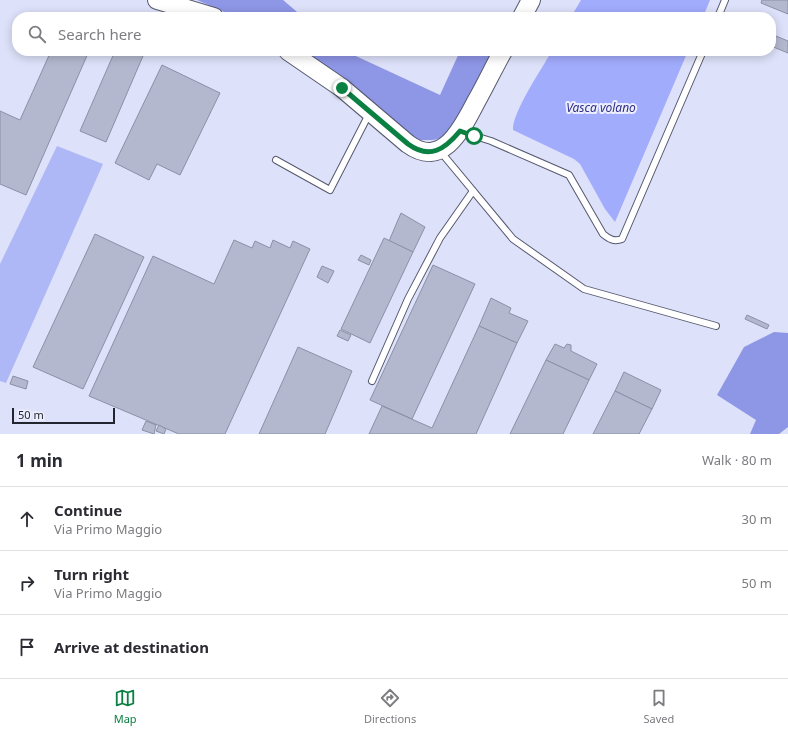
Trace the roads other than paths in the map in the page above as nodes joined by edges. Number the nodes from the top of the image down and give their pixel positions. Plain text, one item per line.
1 (157, 0) edge
2 (531, 0) edge
3 (726, 0) edge
4 (197, 12) edge
5 (525, 12) edge
6 (720, 12) edge
7 (296, 56) edge
8 (500, 56) edge
9 (701, 56) edge
10 (371, 111) junction
11 (460, 131) junction
12 (439, 150) junction
13 (276, 160) dead end
14 (473, 191) junction
15 (716, 326) dead end
16 (372, 381) dead end

1 - 4 street
2 - 5 street
3 - 6 lane
7 - 10 street
8 - 11 street
9 - 11 lane
10 - 12 street
10 - 13 lane
11 - 12 street
12 - 14 lane
14 - 15 lane
14 - 16 lane

